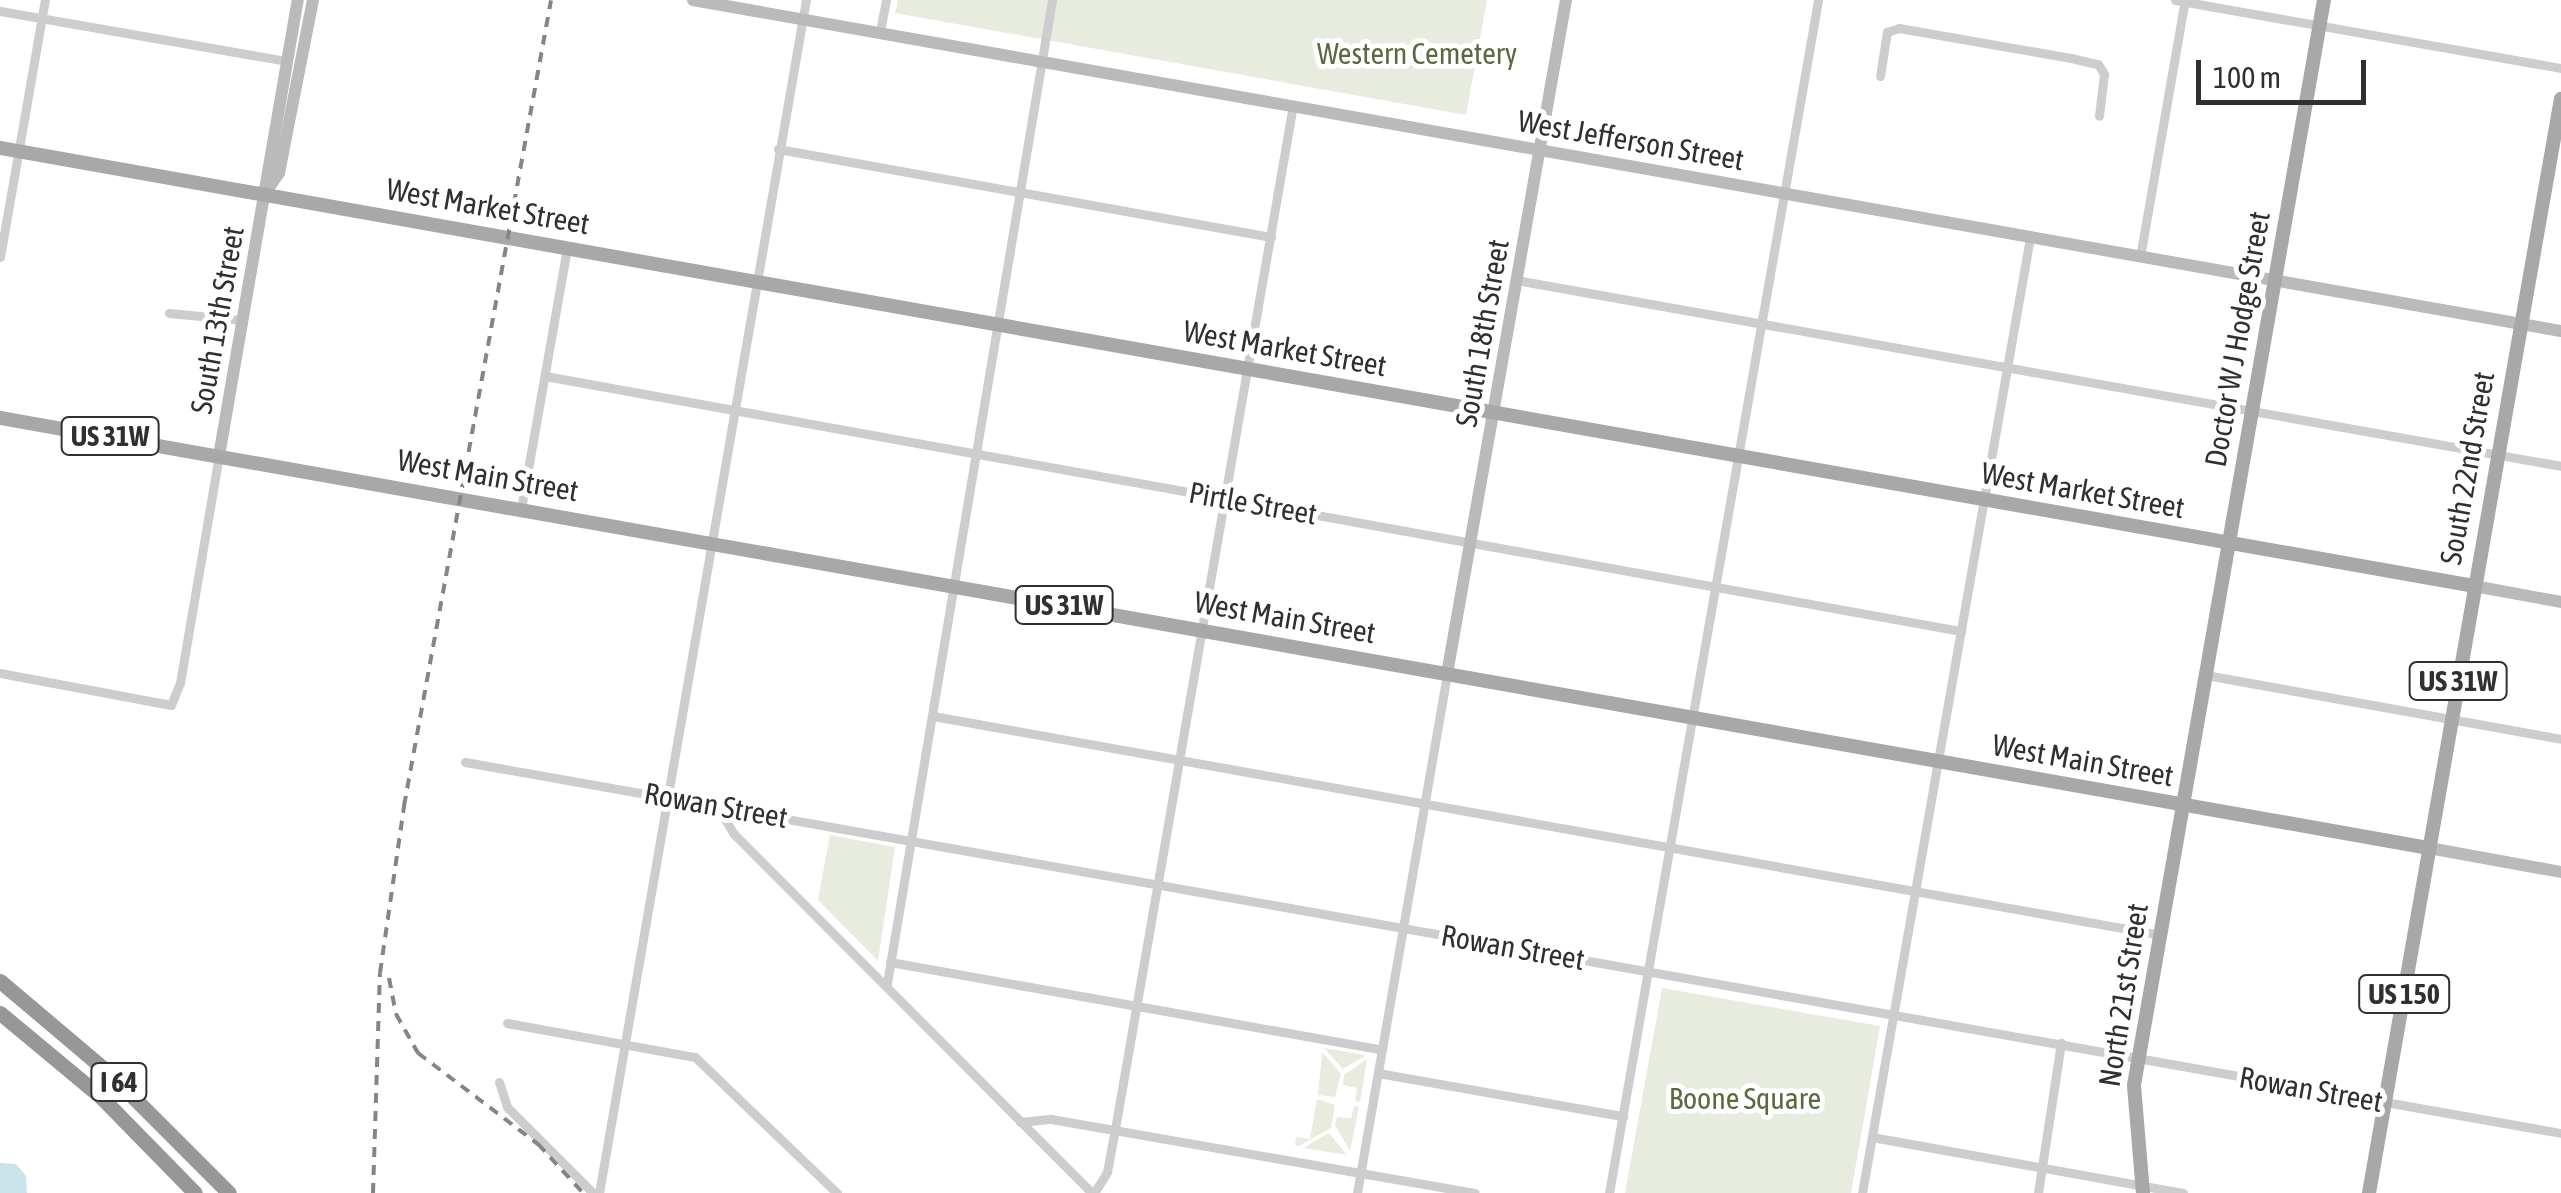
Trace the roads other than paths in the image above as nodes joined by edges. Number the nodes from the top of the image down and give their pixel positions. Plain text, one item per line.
1 (45, 0) edge
2 (298, 0) edge
3 (313, 0) edge
4 (693, 0) edge
5 (806, 0) edge
6 (886, 0) edge
7 (1052, 0) edge
8 (1566, 0) edge
9 (1818, 0) edge
10 (2324, 0) edge
11 (2182, 1) edge
12 (0, 10) edge
13 (41, 20) junction
14 (803, 21) junction
15 (2320, 26) junction
16 (880, 31) junction
17 (286, 61) junction
18 (1045, 61) junction
19 (2561, 68) edge
20 (1880, 76) dead end
21 (2561, 99) edge
22 (1293, 105) junction
23 (2099, 116) dead end
24 (0, 148) edge
25 (778, 149) junction
26 (1539, 150) junction
27 (18, 151) junction
28 (265, 193) junction
29 (1024, 193) junction
30 (1784, 194) junction
31 (1270, 237) junction
32 (2030, 237) junction
33 (567, 248) junction
34 (0, 257) edge
35 (2140, 257) junction
36 (1516, 280) junction
37 (2276, 281) junction
38 (754, 283) junction
39 (169, 313) dead end
40 (242, 320) junction
41 (2522, 324) junction
42 (1002, 325) junction
43 (1761, 325) junction
44 (2561, 331) edge
45 (1247, 368) junction
46 (2008, 369) junction
47 (546, 376) junction
48 (733, 410) junction
49 (1493, 413) junction
50 (2252, 413) junction
51 (0, 418) edge
52 (979, 454) junction
53 (219, 456) junction
54 (1738, 456) junction
55 (2498, 456) junction
56 (2561, 466) edge
57 (1225, 498) junction
58 (1984, 501) junction
59 (521, 509) junction
60 (1470, 542) junction
61 (2230, 543) junction
62 (709, 544) junction
63 (956, 586) junction
64 (1715, 586) junction
65 (2474, 586) junction
66 (2561, 602) edge
67 (1203, 630) junction
68 (1960, 631) junction
69 (0, 673) edge
70 (1447, 674) junction
71 (2206, 675) junction
72 (933, 716) junction
73 (1692, 717) junction
74 (2452, 719) junction
75 (2561, 739) edge
76 (1179, 760) junction
77 (465, 762) dead end
78 (1938, 762) junction
79 (666, 796) junction
80 (1425, 804) junction
81 (717, 806) junction
82 (2184, 806) junction
83 (914, 839) junction
84 (1670, 848) junction
85 (2430, 848) junction
86 (2561, 872) edge
87 (1158, 883) junction
88 (1915, 891) junction
89 (1404, 927) junction
90 (2161, 935) junction
91 (890, 962) junction
92 (1648, 971) junction
93 (0, 980) edge
94 (886, 983) junction
95 (1136, 1006) junction
96 (0, 1012) edge
97 (1893, 1014) junction
98 (508, 1023) dead end
99 (624, 1042) junction
100 (2061, 1043) junction
101 (1382, 1050) junction
102 (2139, 1058) junction
103 (1378, 1073) junction
104 (499, 1082) dead end
105 (2386, 1102) junction
106 (1622, 1116) junction
107 (1020, 1122) junction
108 (1115, 1129) junction
109 (2561, 1133) edge
110 (1872, 1137) junction
111 (2041, 1168) junction
112 (1361, 1172) junction
113 (2142, 1189) edge
114 (195, 1193) edge
115 (229, 1193) edge
116 (596, 1193) edge
117 (837, 1193) edge
118 (1093, 1193) edge
119 (1357, 1193) edge
120 (1475, 1193) edge
121 (1609, 1193) edge
122 (1862, 1193) edge
123 (2038, 1193) edge
124 (2182, 1193) edge
125 (2370, 1193) edge

1 - 13 street
2 - 17 street, South 13th Street
3 - 28 street, South 13th Street
4 - 14 street, West Jefferson Street
5 - 14 street
6 - 16 street
7 - 18 street
8 - 26 street, South 18th Street
9 - 30 street
10 - 15 main road, Doctor W J Hodge Street
11 - 15 street
11 - 35 street
12 - 13 street
13 - 17 street
13 - 27 street
14 - 16 street, West Jefferson Street
14 - 25 street
15 - 19 street
15 - 37 main road, Doctor W J Hodge Street
16 - 18 street, West Jefferson Street
17 - 28 street, South 13th Street
18 - 22 street, West Jefferson Street
18 - 29 street
20 - 23 street
21 - 41 main road, South 22nd Street / US 31W
22 - 26 street, West Jefferson Street
22 - 31 street
24 - 27 main road, West Market Street
25 - 29 street
25 - 38 street
26 - 30 street, West Jefferson Street
26 - 36 street, South 18th Street
27 - 28 main road, West Market Street
27 - 34 street
28 - 33 main road, West Market Street
28 - 40 street, South 13th Street
29 - 31 street
29 - 42 street
30 - 32 street, West Jefferson Street
30 - 43 street
31 - 45 street
32 - 35 street, West Jefferson Street
32 - 46 street
33 - 38 main road, West Market Street
33 - 47 street
35 - 37 street, West Jefferson Street
36 - 43 street
36 - 49 street, South 18th Street
37 - 41 street, West Jefferson Street
37 - 50 main road, Doctor W J Hodge Street
38 - 42 main road, West Market Street
38 - 48 street
39 - 40 street
40 - 53 street, South 13th Street
41 - 44 street, West Jefferson Street
41 - 55 main road, South 22nd Street / US 31W
42 - 45 main road, West Market Street
42 - 52 street
43 - 46 street
43 - 54 street
45 - 49 main road, West Market Street
45 - 57 street
46 - 50 street
46 - 58 street
47 - 48 street, Pirtle Street
47 - 59 street
48 - 52 street, Pirtle Street
48 - 62 street
49 - 54 main road, West Market Street
49 - 60 street, South 18th Street
50 - 55 street
50 - 61 main road, Doctor W J Hodge Street
51 - 53 main road, West Main Street / US 31W
52 - 57 street, Pirtle Street
52 - 63 street
53 - 59 main road, West Main Street / US 31W
53 - 69 street
54 - 58 main road, West Market Street
54 - 64 street
55 - 56 street
55 - 65 main road, South 22nd Street / US 31W
57 - 60 street, Pirtle Street
57 - 67 street
58 - 61 main road, West Market Street
58 - 68 street
59 - 62 main road, West Main Street / US 31W
60 - 64 street, Pirtle Street
60 - 70 street, South 18th Street
61 - 65 main road, West Market Street
61 - 71 main road, Doctor W J Hodge Street
62 - 63 main road, West Main Street / US 31W
62 - 79 street
63 - 67 main road, West Main Street / US 31W
63 - 72 street
64 - 68 street, Pirtle Street
64 - 73 street
65 - 66 street, West Market Street
65 - 74 main road, South 22nd Street / US 31W
67 - 70 main road, West Main Street / US 31W
67 - 76 street
68 - 78 street
70 - 73 main road, West Main Street / US 31W
70 - 80 street
71 - 74 street
71 - 82 main road, Doctor W J Hodge Street
72 - 76 street
72 - 83 street
73 - 78 main road, West Main Street / US 31W
73 - 84 street
74 - 75 street
74 - 85 main road, South 22nd Street / US 31W
76 - 80 street
76 - 87 street
77 - 79 street, Rowan Street
78 - 82 main road, West Main Street / US 31W
78 - 88 street
79 - 81 street, Rowan Street
79 - 99 street
80 - 84 street
80 - 89 street
81 - 83 street, Rowan Street
81 - 94 street
82 - 85 main road, West Main Street / US 31W
82 - 90 main road, North 21st Street
83 - 87 street, Rowan Street
83 - 91 street
84 - 88 street
84 - 92 street
85 - 86 street, West Main Street
85 - 105 main road, US 150
87 - 89 street, Rowan Street
87 - 95 street
88 - 90 street
88 - 97 street
89 - 92 street, Rowan Street
89 - 101 street
90 - 102 main road, North 21st Street
91 - 94 street
91 - 95 street
92 - 97 street, Rowan Street
92 - 106 street
93 - 115 highway, I 64
94 - 107 street
95 - 101 street
95 - 108 street
96 - 114 highway, I 64
97 - 100 street, Rowan Street
97 - 110 street
98 - 99 street
99 - 116 street
99 - 117 street
100 - 102 street, Rowan Street
100 - 111 street, North 21st Street
101 - 103 street
102 - 105 street, Rowan Street
102 - 113 main road, North 21st Street
103 - 106 street
103 - 112 street
104 - 116 street
105 - 109 street, Rowan Street
105 - 125 main road, US 150
106 - 121 street
107 - 108 street
107 - 118 street
108 - 112 street
108 - 118 street
110 - 111 street
110 - 122 street
111 - 113 street
111 - 123 street, North 21st Street
112 - 119 street
112 - 120 street
113 - 124 street

